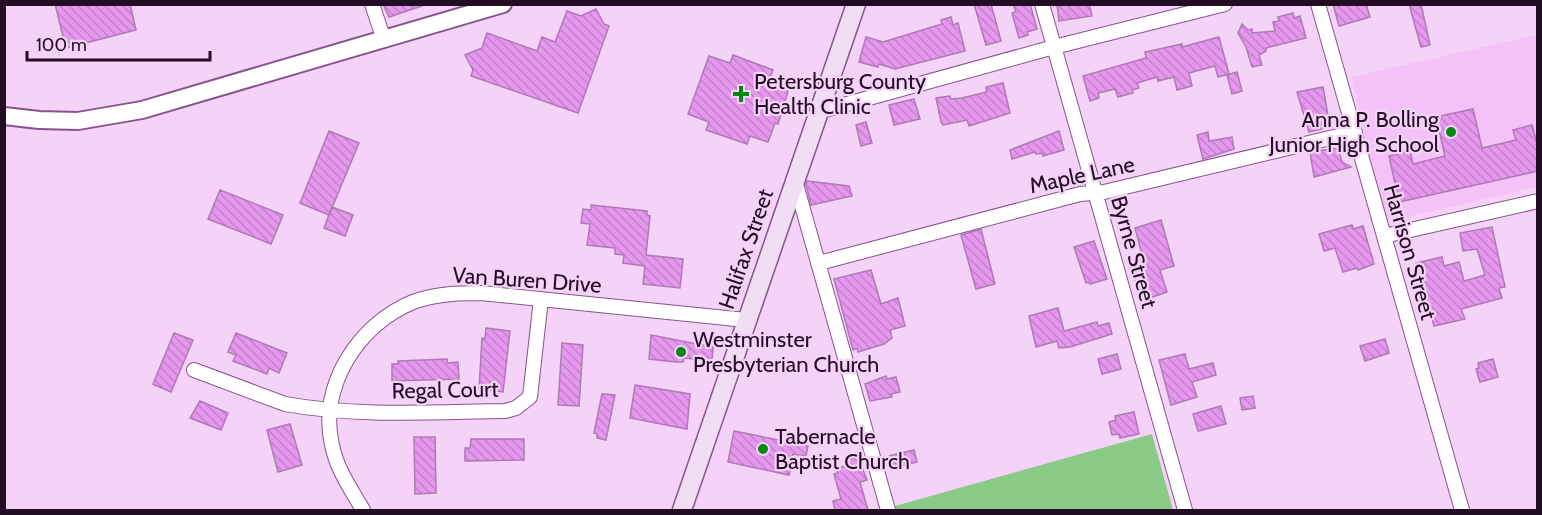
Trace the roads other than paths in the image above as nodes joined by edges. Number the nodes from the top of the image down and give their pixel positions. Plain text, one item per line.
1 (372, 4) edge
2 (503, 4) edge
3 (856, 4) edge
4 (1042, 4) edge
5 (1225, 4) edge
6 (1318, 4) edge
7 (384, 40) junction
8 (1054, 47) junction
9 (818, 112) junction
10 (4, 116) edge
11 (1355, 132) junction
12 (795, 181) junction
13 (1095, 192) junction
14 (1538, 201) edge
15 (1384, 236) junction
16 (819, 263) junction
17 (542, 299) junction
18 (746, 320) junction
19 (194, 370) dead end
20 (329, 410) junction
21 (363, 510) edge
22 (682, 510) edge
23 (888, 510) edge
24 (1185, 510) edge
25 (1462, 510) edge

1 - 7 street
2 - 7 street
3 - 9 main road, Halifax Street
4 - 8 street, Byrne Street
5 - 8 street
6 - 11 street, Harrison Street
7 - 10 street
8 - 9 street
8 - 13 street, Byrne Street
9 - 12 main road, Halifax Street
11 - 13 street, Maple Lane
11 - 15 street, Harrison Street
12 - 16 street
12 - 18 main road, Halifax Street
13 - 16 street, Maple Lane
13 - 24 street, Byrne Street
14 - 15 street
15 - 25 street, Harrison Street
16 - 23 street
17 - 18 street, Van Buren Drive
17 - 20 street, Van Buren Drive
17 - 20 street, Regal Court
18 - 22 main road, Halifax Street
19 - 20 street, Regal Court
20 - 21 street, Van Buren Drive

